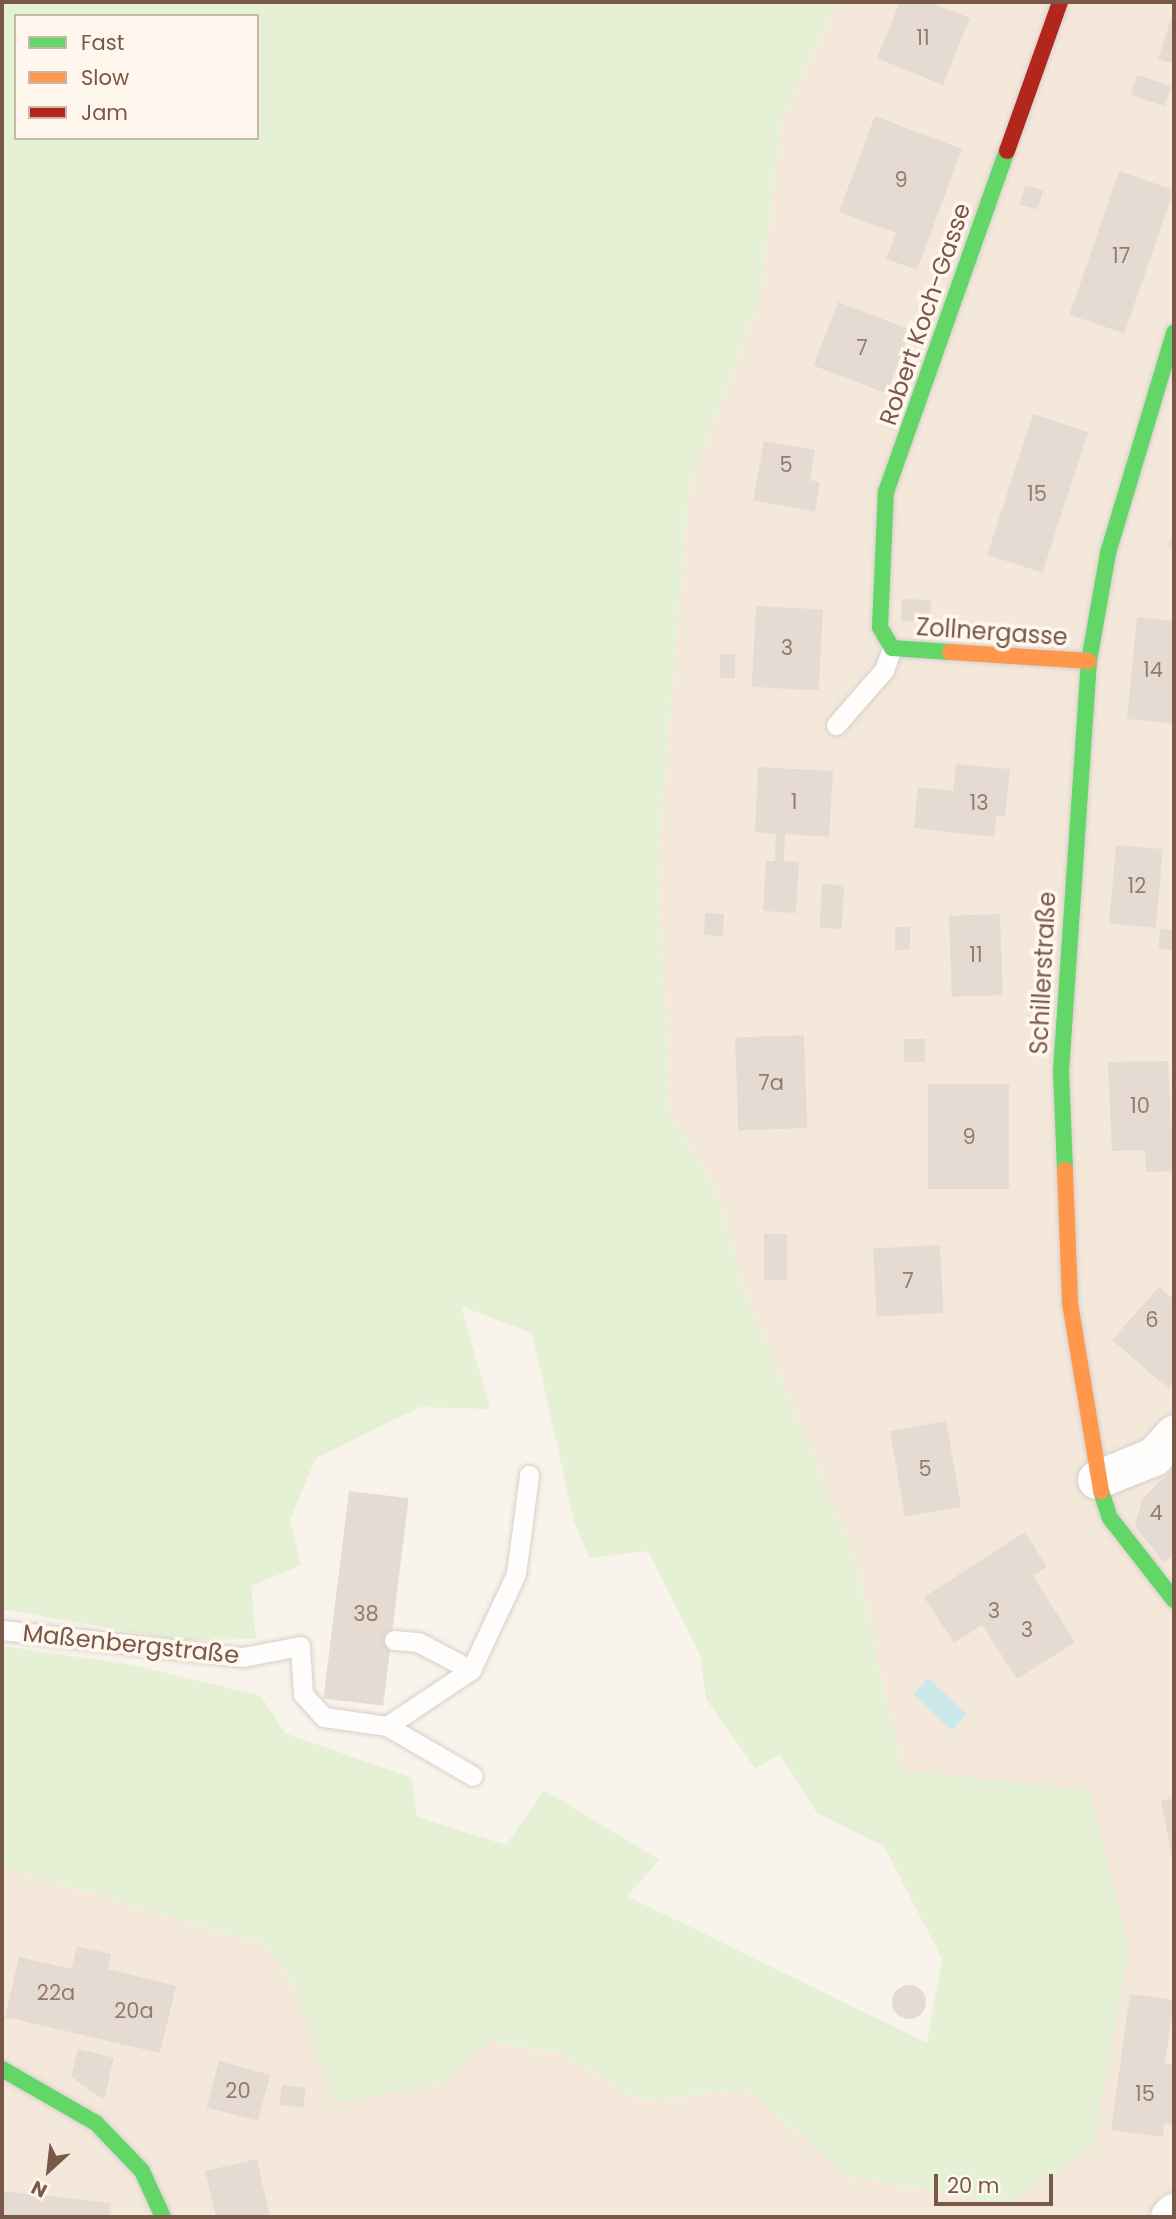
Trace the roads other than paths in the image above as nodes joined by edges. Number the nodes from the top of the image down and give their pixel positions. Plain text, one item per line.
1 (1060, 2) edge
2 (1174, 333) edge
3 (892, 648) junction
4 (1089, 661) junction
5 (836, 725) dead end
6 (1174, 1435) edge
7 (529, 1475) dead end
8 (1097, 1480) junction
9 (1174, 1600) edge
10 (2, 1630) edge
11 (394, 1640) dead end
12 (471, 1670) junction
13 (387, 1726) junction
14 (473, 1776) dead end
15 (2, 2069) edge
16 (1174, 2213) edge
17 (163, 2217) edge
18 (1170, 2217) edge

1 - 3 street, Robert Koch-Gasse
2 - 4 street, Schillerstraße
3 - 4 street, Zollnergasse
3 - 5 lane
4 - 8 street, Schillerstraße
6 - 8 street
7 - 12 lane
8 - 9 street, Schillerstraße
10 - 13 lane, Maßenbergstraße
11 - 12 lane
12 - 13 lane
13 - 14 lane
15 - 17 street
16 - 18 street

